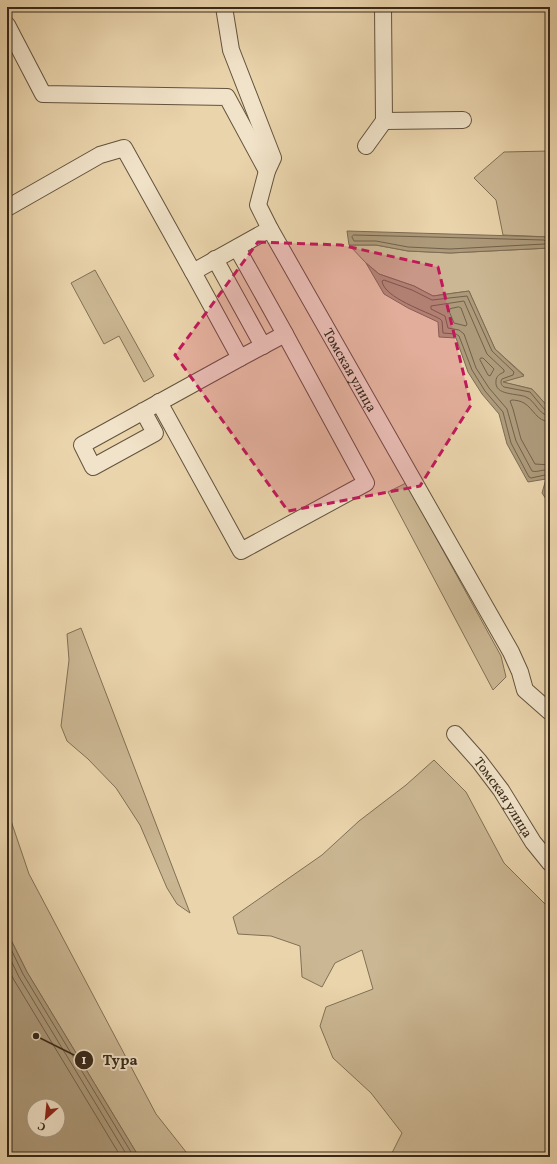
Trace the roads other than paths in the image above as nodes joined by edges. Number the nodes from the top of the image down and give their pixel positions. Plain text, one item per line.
1 (224, 7) edge
2 (383, 7) edge
3 (7, 25) edge
4 (463, 120) dead end
5 (384, 121) junction
6 (366, 146) dead end
7 (266, 171) junction
8 (7, 208) edge
9 (270, 229) junction
10 (237, 248) junction
11 (215, 259) junction
12 (193, 272) junction
13 (285, 334) junction
14 (263, 346) junction
15 (240, 358) junction
16 (159, 402) junction
17 (143, 411) dead end
18 (550, 712) edge
19 (455, 734) dead end
20 (550, 863) edge

1 - 7 street, Томская улица
2 - 5 street
3 - 7 street
4 - 5 street
5 - 6 street
7 - 9 street, Томская улица
8 - 12 street
9 - 10 street
9 - 18 street, Томская улица
10 - 11 street
10 - 13 street
11 - 12 street
11 - 14 street
12 - 15 street
13 - 14 street
13 - 16 street
14 - 15 street
15 - 16 street
16 - 17 street
19 - 20 street, Томская улица

